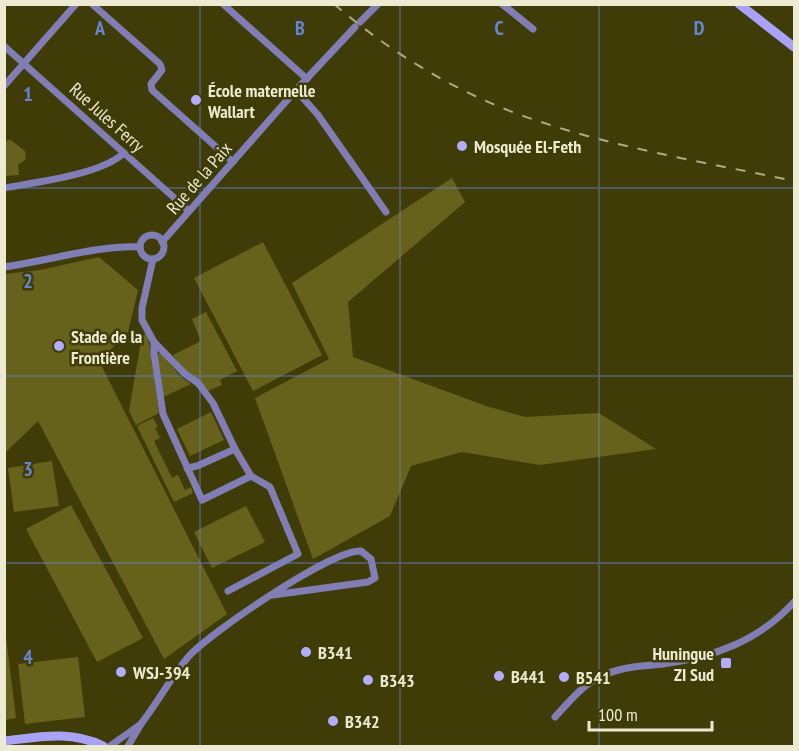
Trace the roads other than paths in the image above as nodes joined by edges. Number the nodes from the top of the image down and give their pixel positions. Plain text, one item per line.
1 (76, 4) edge
2 (92, 4) edge
3 (223, 4) edge
4 (378, 4) edge
5 (502, 4) edge
6 (739, 4) edge
7 (533, 28) dead end
8 (4, 46) edge
9 (795, 47) edge
10 (24, 63) junction
11 (307, 79) junction
12 (4, 86) edge
13 (296, 90) junction
14 (124, 153) junction
15 (232, 162) junction
16 (4, 188) edge
17 (189, 211) junction
18 (386, 212) dead end
19 (162, 242) junction
20 (140, 247) junction
21 (153, 259) junction
22 (4, 267) edge
23 (154, 342) junction
24 (235, 449) junction
25 (187, 468) junction
26 (251, 476) junction
27 (228, 591) dead end
28 (273, 595) junction
29 (795, 602) edge
30 (555, 717) dead end
31 (141, 724) junction
32 (4, 741) edge
33 (103, 747) edge
34 (110, 747) edge
35 (128, 747) edge

1 - 10 street
2 - 15 street
3 - 11 street
4 - 11 street, Rue de la Paix
5 - 7 street
6 - 9 main road
8 - 10 street, Rue Jules Ferry
10 - 12 street
10 - 14 street, Rue Jules Ferry
11 - 13 street, Rue de la Paix
13 - 15 street, Rue de la Paix
13 - 18 street
14 - 16 street
14 - 17 street, Rue Jules Ferry
15 - 17 street, Rue de la Paix
17 - 19 street, Rue de la Paix
19 - 20 street
19 - 21 street
20 - 21 street
20 - 22 street
21 - 23 street
23 - 24 street
23 - 25 street
24 - 25 street
24 - 26 street
25 - 26 street
26 - 27 street
28 - 28 street
28 - 31 street
29 - 30 street
31 - 34 street
31 - 35 street
32 - 33 main road

